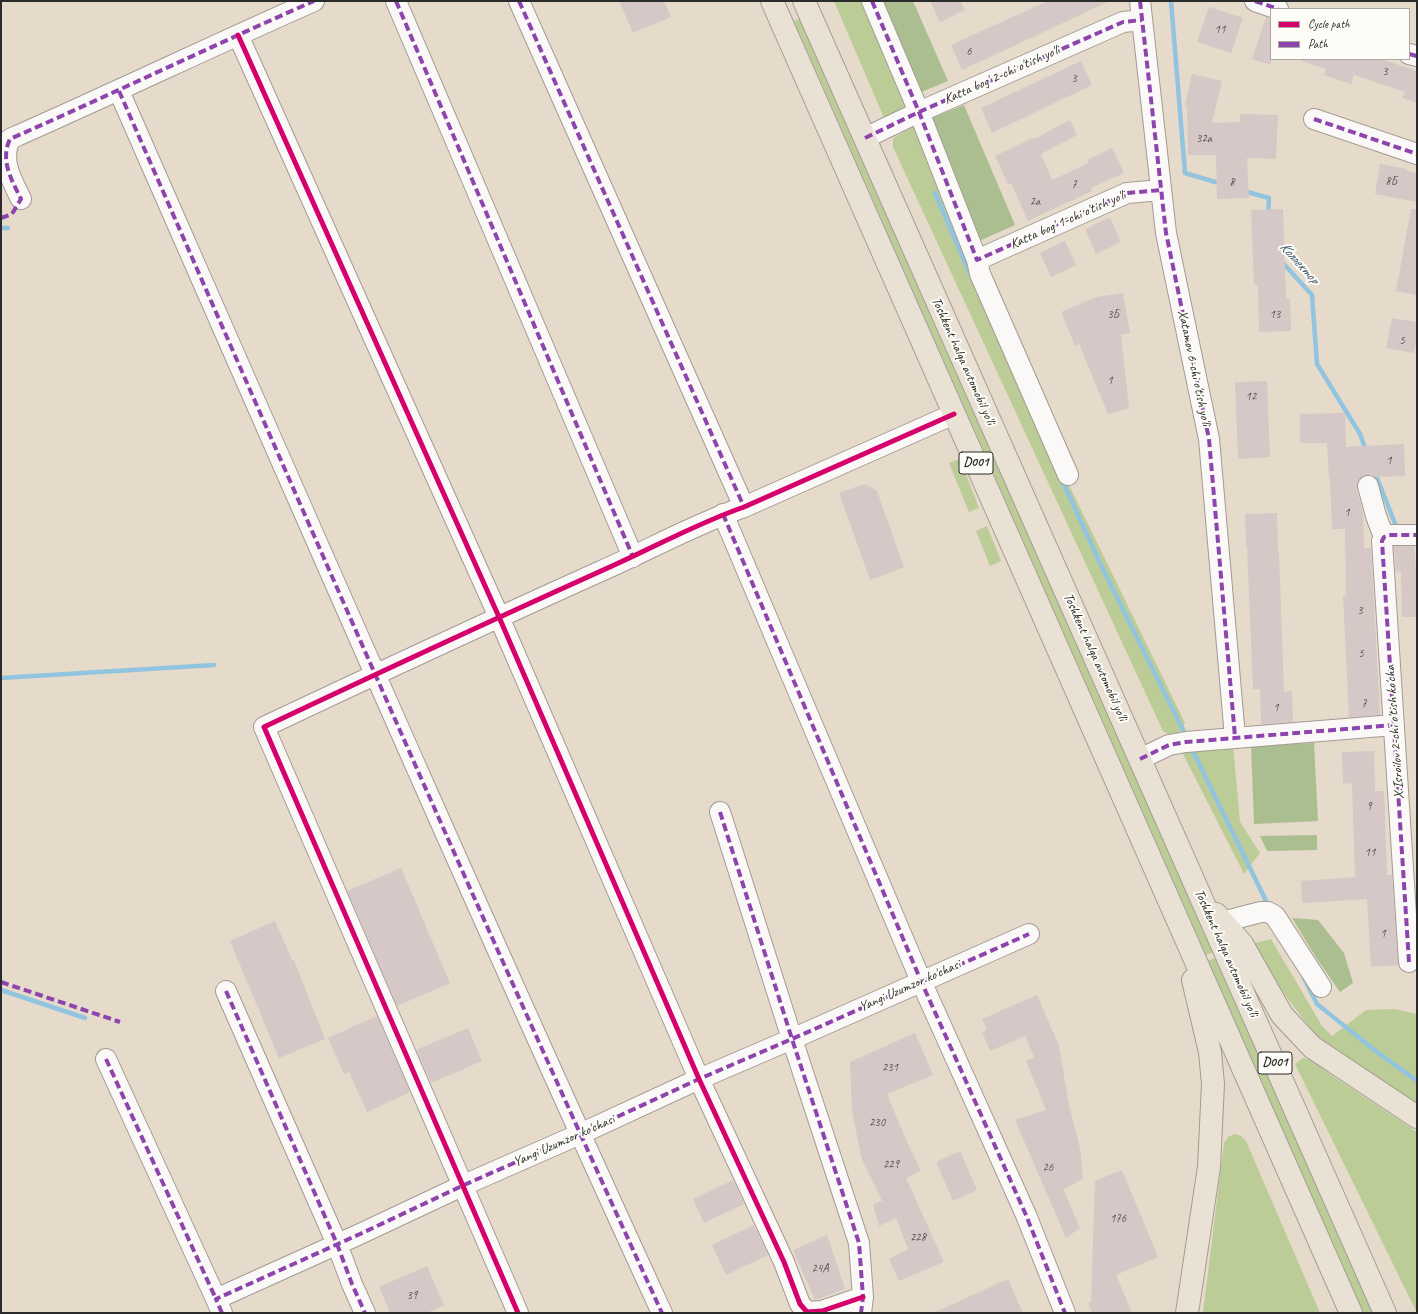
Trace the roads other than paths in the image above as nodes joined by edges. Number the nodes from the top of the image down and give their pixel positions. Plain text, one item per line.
1 (314, 1) edge
2 (396, 1) edge
3 (519, 1) edge
4 (804, 1) edge
5 (872, 1) edge
6 (1255, 1) edge
7 (774, 2) edge
8 (1275, 8) edge
9 (1141, 10) edge
10 (238, 35) junction
11 (119, 91) junction
12 (919, 112) junction
13 (1314, 119) dead end
14 (865, 138) junction
15 (1417, 154) edge
16 (1162, 190) junction
17 (21, 199) dead end
18 (977, 260) junction
19 (954, 414) junction
20 (1068, 475) dead end
21 (1368, 486) dead end
22 (744, 507) junction
23 (723, 514) junction
24 (1401, 535) edge
25 (633, 557) junction
26 (499, 617) junction
27 (374, 674) junction
28 (1394, 724) junction
29 (1235, 737) junction
30 (1140, 759) junction
31 (720, 812) dead end
32 (1201, 897) junction
33 (1222, 922) junction
34 (1180, 925) junction
35 (1029, 934) dead end
36 (1409, 962) dead end
37 (921, 981) junction
38 (1320, 987) dead end
39 (226, 991) dead end
40 (792, 1039) junction
41 (106, 1059) dead end
42 (699, 1078) junction
43 (1417, 1117) edge
44 (580, 1134) junction
45 (464, 1185) junction
46 (337, 1244) junction
47 (862, 1305) edge
48 (219, 1306) edge
49 (365, 1313) edge
50 (518, 1313) edge
51 (662, 1313) edge
52 (1065, 1313) edge
53 (1187, 1313) edge
54 (1352, 1313) edge
55 (1385, 1313) edge

1 - 10 street
2 - 25 street
3 - 22 street
4 - 14 highway, Toshkent halqa avtomobil yo'li / D001
5 - 12 street
6 - 8 street
7 - 19 highway, Toshkent halqa avtomobil yo'li / D001
9 - 12 street, Katta bog' 2-chi o'tish yo'li
9 - 16 street, Xatamov 6-chi o'tish yo'li
10 - 11 street
10 - 26 street
11 - 17 street
11 - 27 street
12 - 14 street, Katta bog' 2-chi o'tish yo'li
12 - 18 street
13 - 15 street
14 - 30 highway, Toshkent halqa avtomobil yo'li / D001
16 - 18 street, Katta bog' 1-chi o'tish yo'li
16 - 29 street, Xatamov 6-chi o'tish yo'li
18 - 20 street
19 - 22 street
19 - 34 highway, Toshkent halqa avtomobil yo'li / D001
21 - 24 street
22 - 23 street
23 - 25 street
23 - 37 street
24 - 28 street, X.Isroilov 2-chi o'tish ko'cha
25 - 26 street
26 - 27 street
26 - 42 street
27 - 44 street
27 - 45 street
28 - 29 street
28 - 36 street, X.Isroilov 2-chi o'tish ko'cha
29 - 30 street
30 - 32 highway, Toshkent halqa avtomobil yo'li / D001
31 - 40 street
32 - 33 highway
32 - 55 highway, Toshkent halqa avtomobil yo'li / D001
33 - 38 street
33 - 43 highway
34 - 53 highway
34 - 54 highway, Toshkent halqa avtomobil yo'li / D001
35 - 37 street, Yangi Uzumzor ko'chasi
37 - 40 street, Yangi Uzumzor ko'chasi
37 - 52 street
39 - 46 street
40 - 42 street, Yangi Uzumzor ko'chasi
40 - 47 street
41 - 48 street
42 - 44 street, Yangi Uzumzor ko'chasi
42 - 47 street
44 - 45 street, Yangi Uzumzor ko'chasi
44 - 51 street
45 - 46 street, Yangi Uzumzor ko'chasi
45 - 50 street
46 - 48 street, Yangi Uzumzor ko'chasi
46 - 49 street

